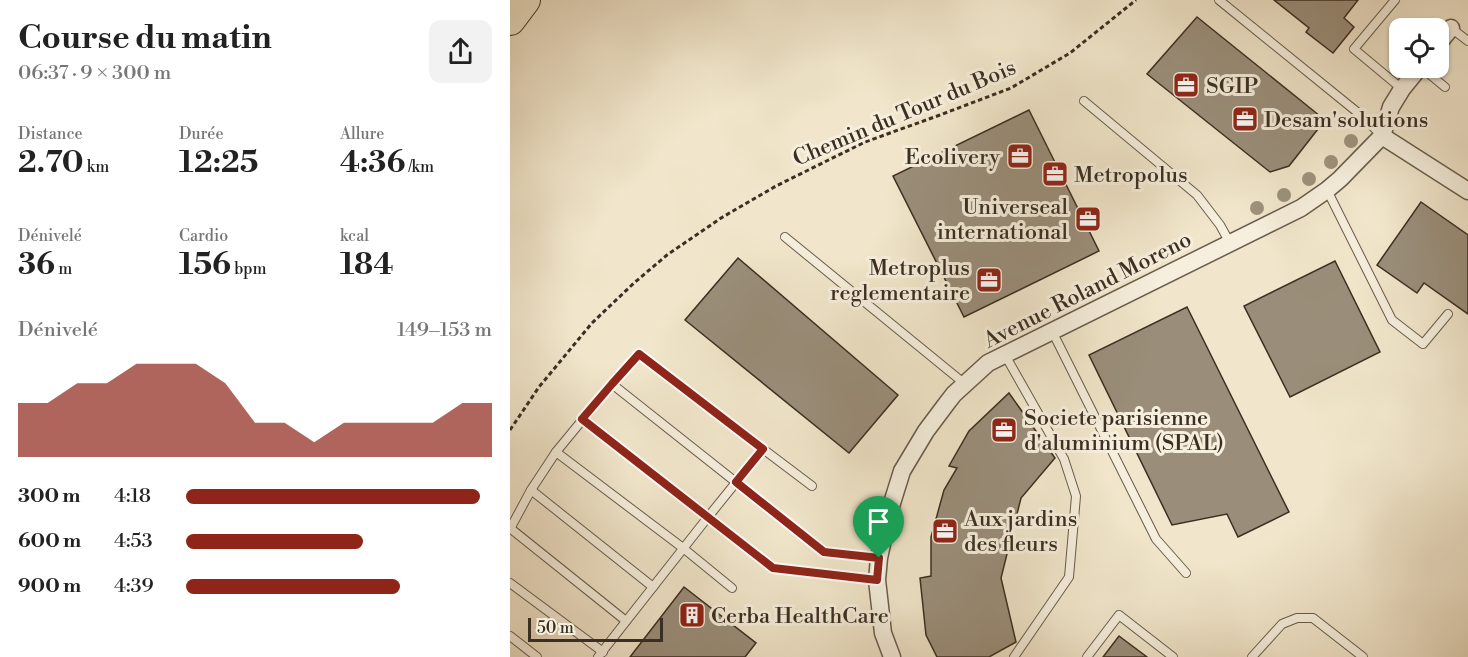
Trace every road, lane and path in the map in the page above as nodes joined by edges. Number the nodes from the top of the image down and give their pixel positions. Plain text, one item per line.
1 (525, 0) edge
2 (1136, 0) edge
3 (1219, 0) edge
4 (1395, 0) edge
5 (510, 21) edge
6 (1451, 28) joint
7 (1449, 30) edge
8 (1468, 41) edge
9 (1411, 78) edge
10 (1433, 78) edge
11 (1445, 87) dead end
12 (1402, 89) junction
13 (1084, 101) dead end
14 (1382, 136) junction
15 (1328, 190) junction
16 (1468, 190) edge
17 (785, 237) dead end
18 (1230, 243) junction
19 (1449, 314) dead end
20 (1052, 331) junction
21 (1005, 355) junction
22 (612, 384) junction
23 (964, 384) junction
24 (582, 419) junction
25 (510, 430) edge
26 (763, 449) junction
27 (556, 452) junction
28 (736, 482) junction
29 (812, 486) dead end
30 (531, 490) junction
31 (708, 517) junction
32 (510, 529) edge
33 (683, 548) junction
34 (879, 558) junction
35 (1186, 573) dead end
36 (877, 580) junction
37 (510, 583) edge
38 (653, 587) junction
39 (732, 588) dead end
40 (626, 621) junction
41 (510, 636) edge
42 (601, 654) edge
43 (537, 657) edge
44 (892, 657) edge
45 (1014, 657) edge
46 (1087, 657) edge
47 (1173, 657) edge
48 (1252, 657) edge
49 (1363, 657) edge

1 - 5 highway
2 - 25 path, Chemin du Tour du Bois
3 - 14 lane
4 - 12 lane
6 - 7 street
6 - 8 lane
9 - 12 street, Avenue Roland Moreno
10 - 11 lane
12 - 14 street, Avenue Roland Moreno
13 - 18 lane
14 - 15 street, Avenue Roland Moreno
14 - 16 street
15 - 18 street, Avenue Roland Moreno
15 - 19 lane
17 - 23 lane
18 - 20 street, Avenue Roland Moreno
20 - 21 street, Avenue Roland Moreno
20 - 35 lane
21 - 23 street, Avenue Roland Moreno
21 - 45 lane
22 - 24 lane
22 - 26 lane
22 - 28 lane
23 - 34 street, Avenue Roland Moreno
24 - 27 lane
24 - 31 lane
26 - 28 lane
26 - 29 lane
27 - 30 lane
27 - 33 lane
28 - 31 lane
28 - 34 lane
30 - 32 lane
30 - 38 lane
31 - 33 lane
31 - 36 lane
32 - 40 lane
33 - 38 lane
33 - 39 lane
34 - 36 street, Avenue Roland Moreno
36 - 44 street, Avenue Roland Moreno
37 - 42 lane
38 - 40 lane
40 - 42 lane
41 - 43 lane
46 - 47 lane
48 - 49 lane

